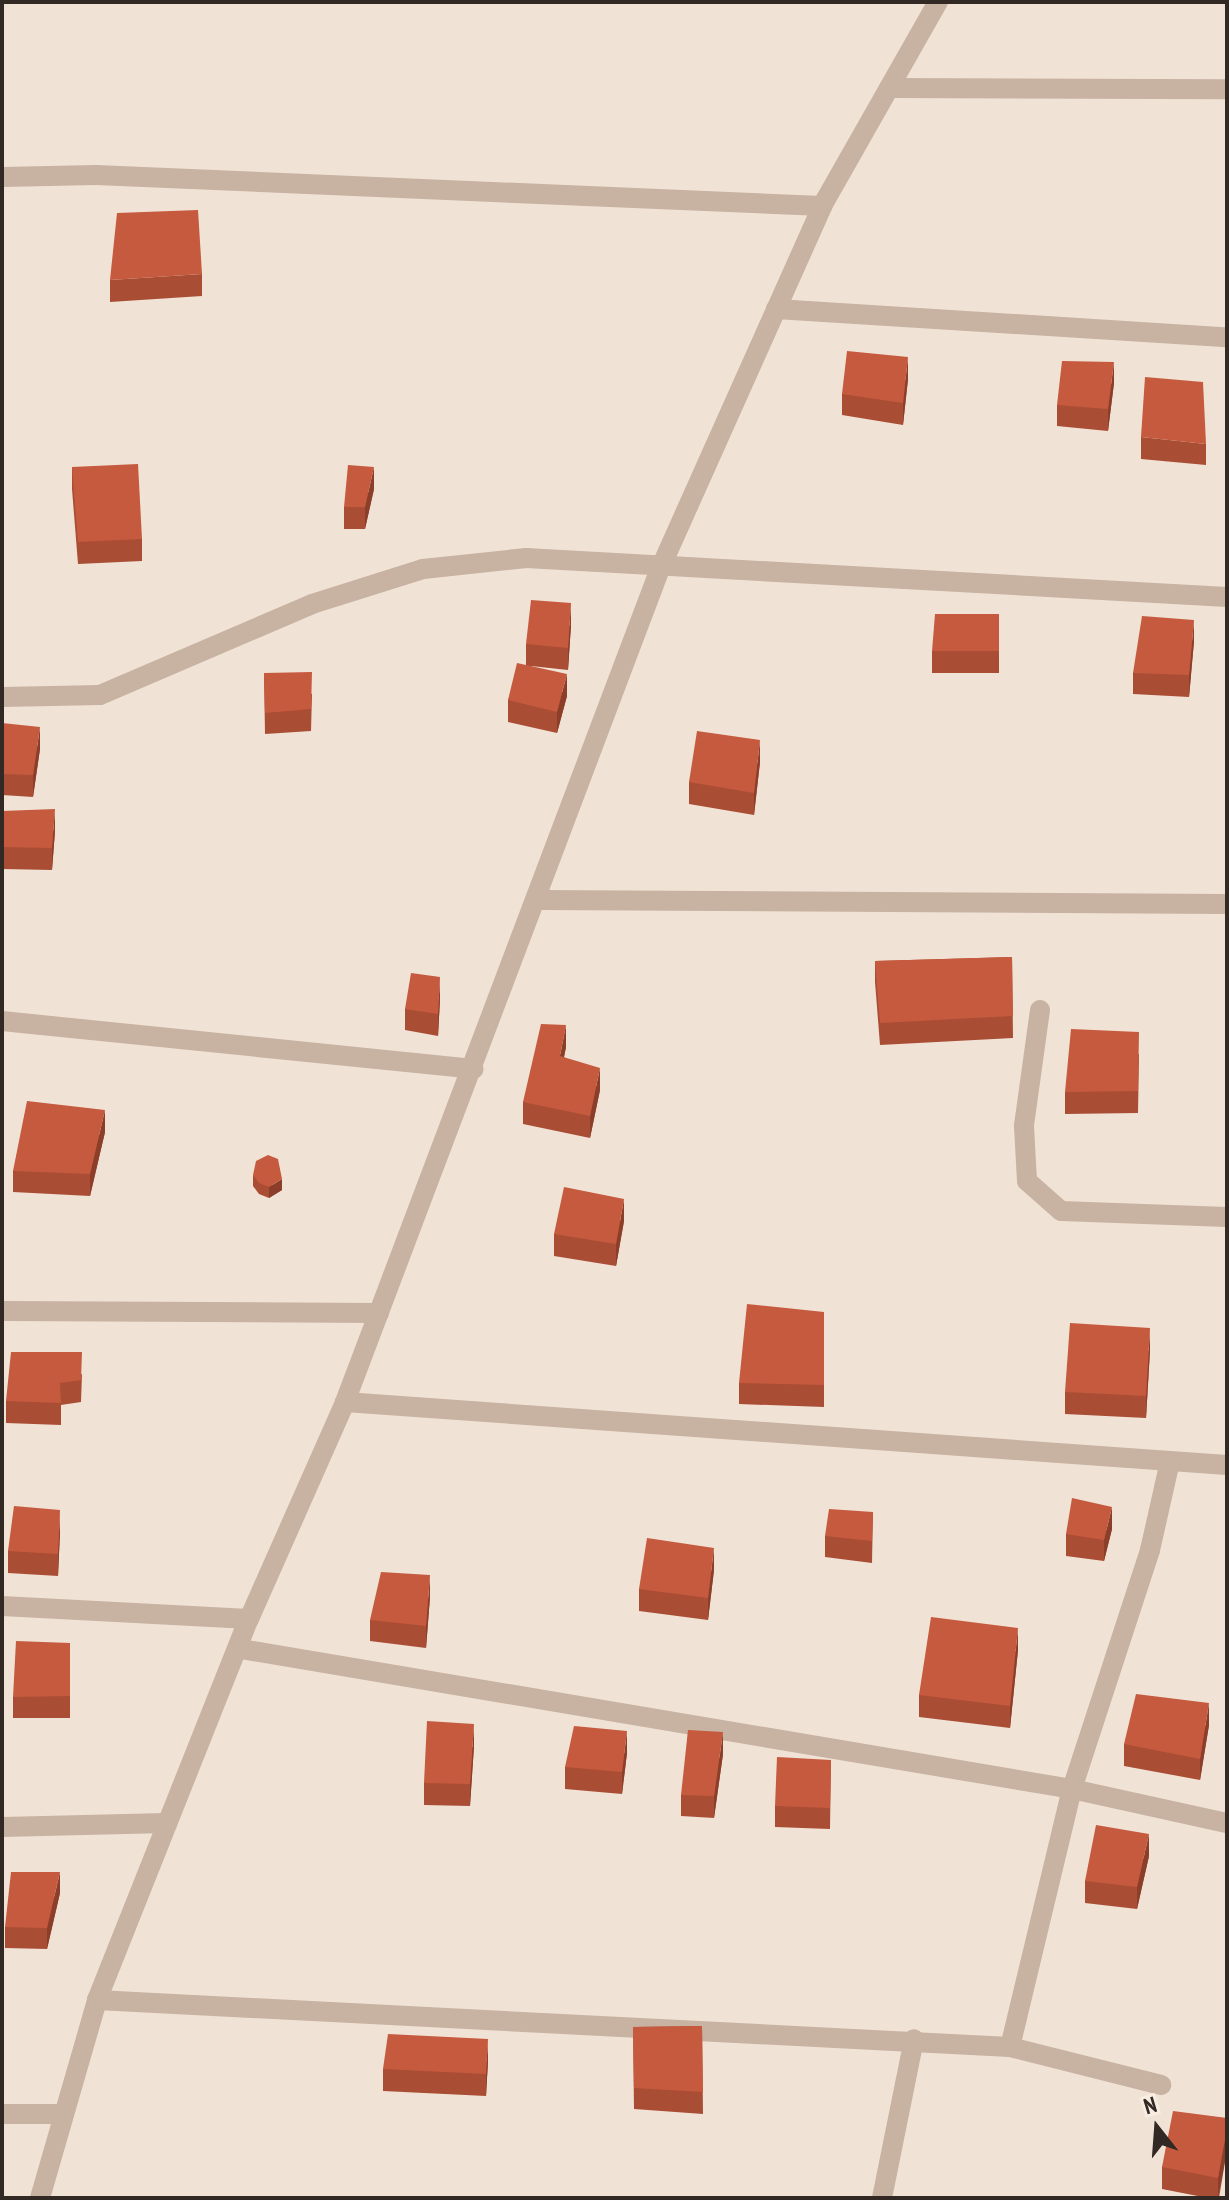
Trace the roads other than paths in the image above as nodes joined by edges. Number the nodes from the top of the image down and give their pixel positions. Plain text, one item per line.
1 (938, 2) edge
2 (889, 88) junction
3 (1227, 89) edge
4 (2, 177) edge
5 (822, 206) junction
6 (776, 309) junction
7 (1227, 337) edge
8 (660, 569) junction
9 (1227, 597) edge
10 (2, 697) edge
11 (538, 900) junction
12 (1227, 904) edge
13 (1040, 1010) dead end
14 (2, 1021) edge
15 (474, 1069) junction
16 (1227, 1217) edge
17 (2, 1311) edge
18 (379, 1313) junction
19 (345, 1402) junction
20 (1170, 1461) junction
21 (1227, 1465) edge
22 (2, 1606) edge
23 (249, 1619) junction
24 (241, 1649) junction
25 (1072, 1789) junction
26 (167, 1823) junction
27 (1227, 1823) edge
28 (2, 1827) edge
29 (97, 2000) junction
30 (914, 2039) junction
31 (1010, 2047) junction
32 (1161, 2085) dead end
33 (2, 2114) edge
34 (61, 2114) junction
35 (40, 2198) edge
36 (882, 2198) edge

1 - 2 street
2 - 3 street
2 - 5 street
4 - 5 street
5 - 6 street
6 - 7 street
6 - 8 street
8 - 9 street
8 - 10 street
8 - 11 street
11 - 12 street
11 - 15 street
13 - 16 street
14 - 15 street
15 - 18 street
17 - 18 street
18 - 19 street
19 - 20 street
19 - 23 street
20 - 21 street
20 - 25 street
22 - 23 street
23 - 24 street
24 - 25 street
24 - 26 street
25 - 27 street
25 - 31 street
26 - 28 street
26 - 29 street
29 - 30 street
29 - 34 street
30 - 31 street
30 - 36 street
31 - 32 street
33 - 34 street
34 - 35 street

